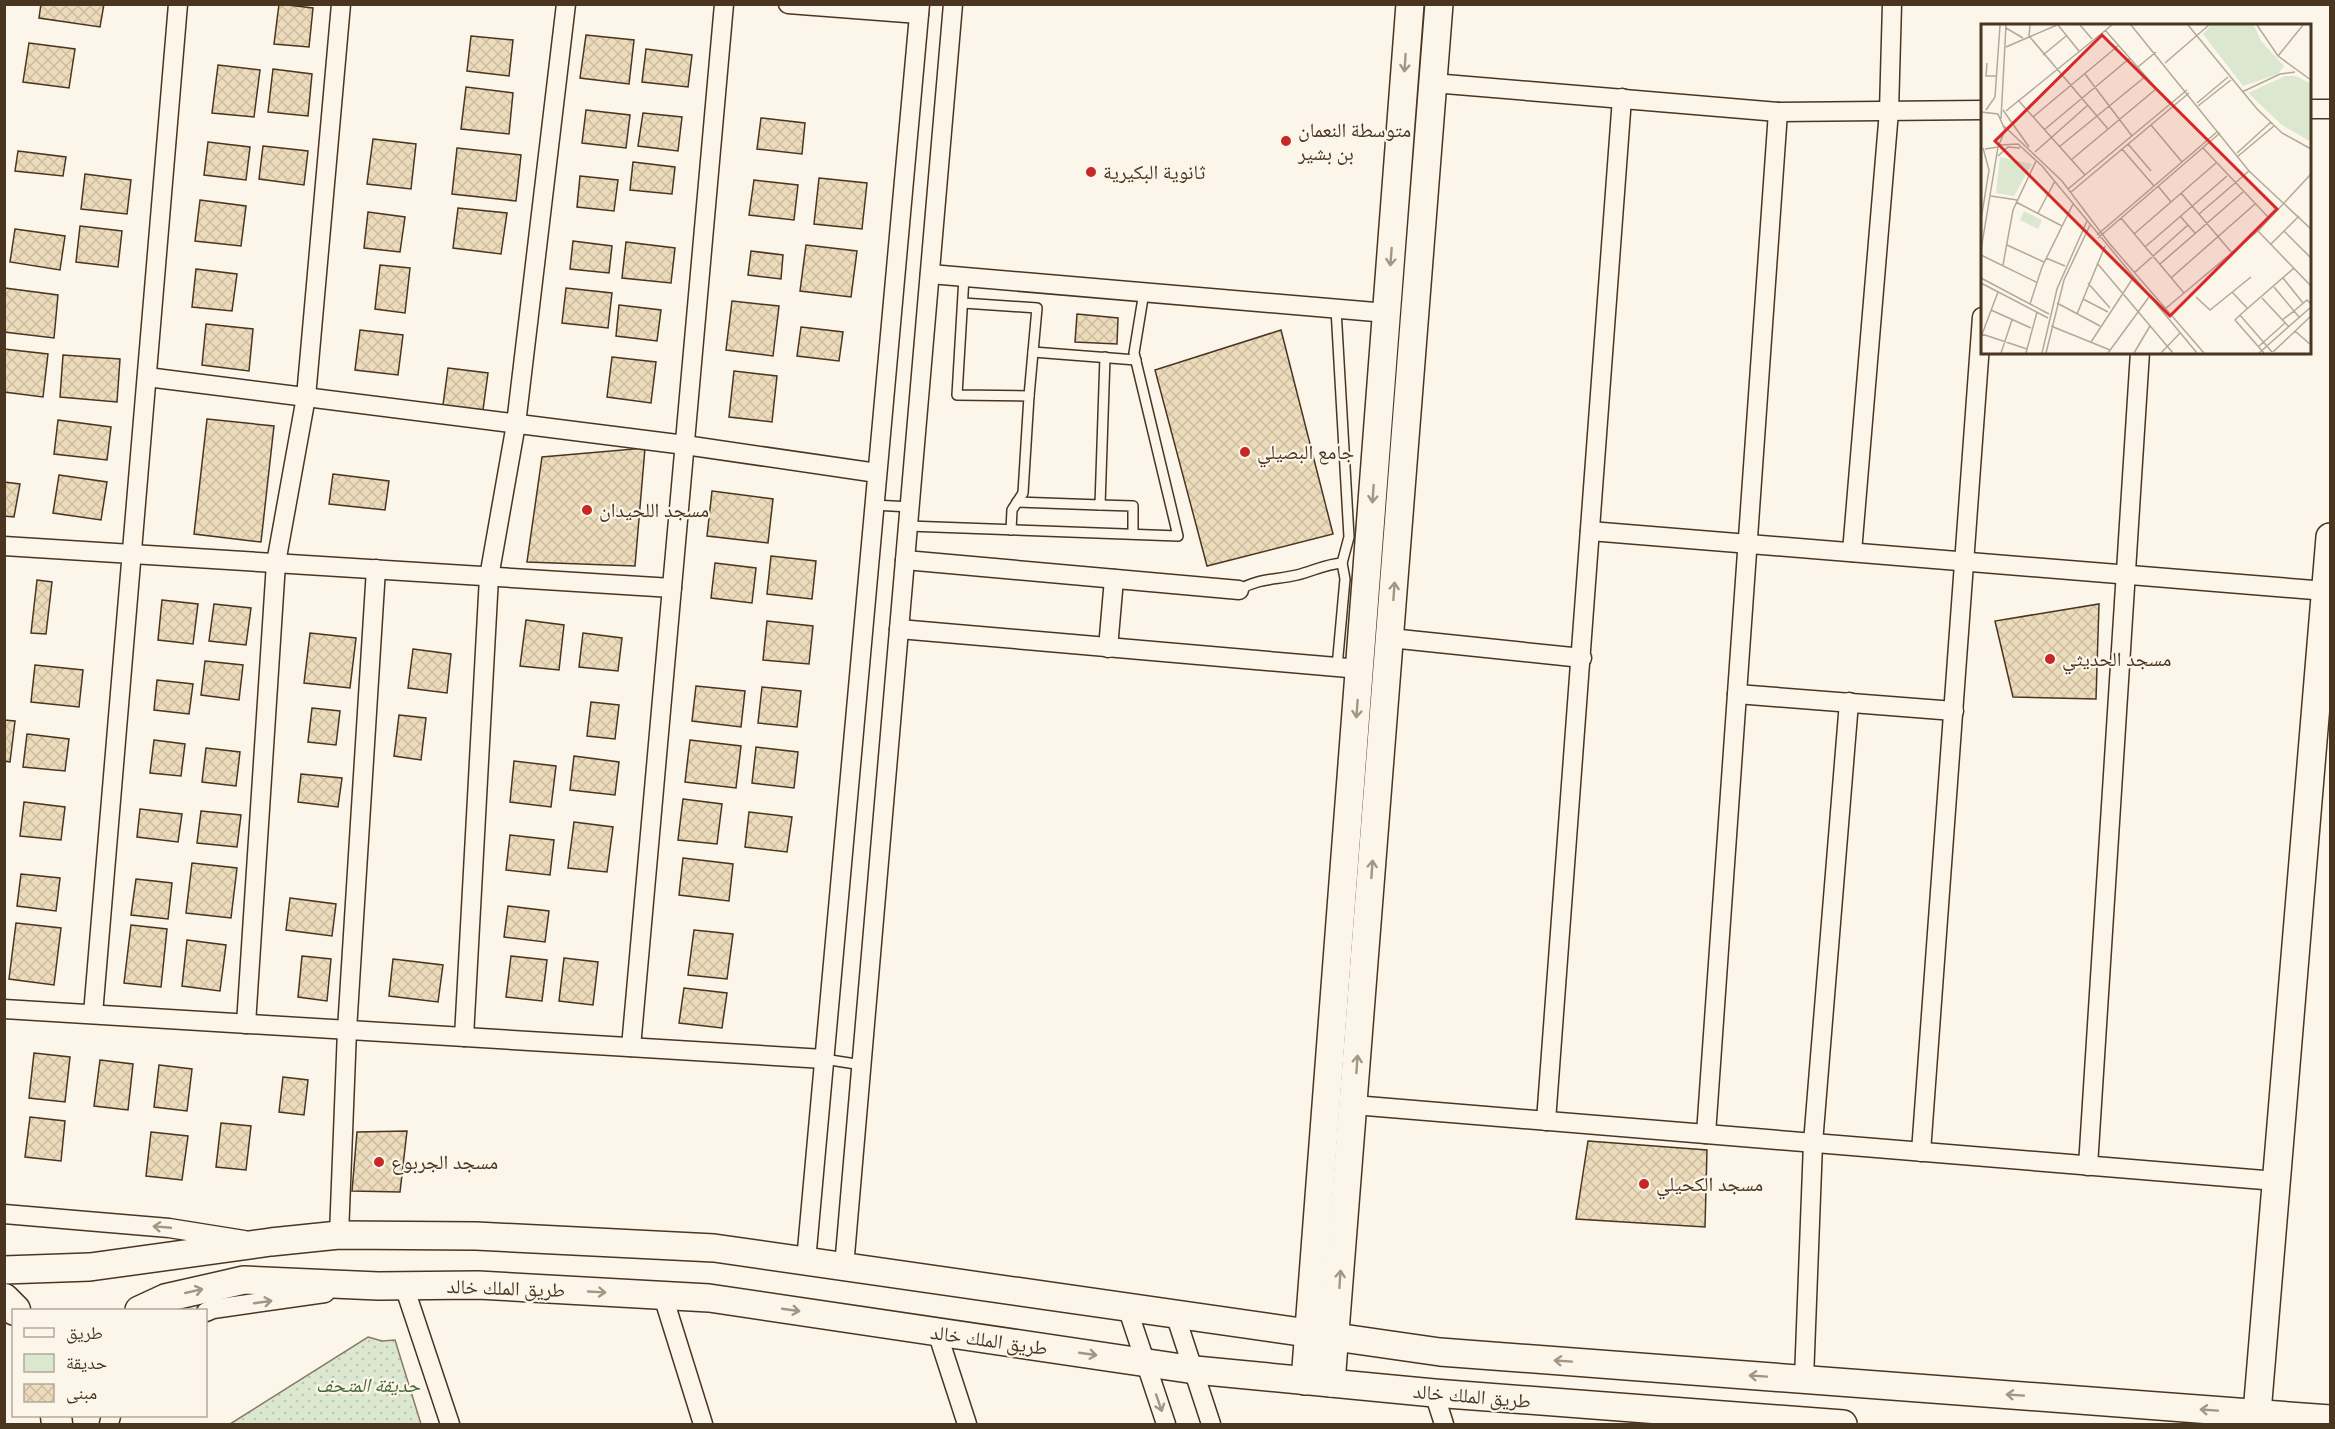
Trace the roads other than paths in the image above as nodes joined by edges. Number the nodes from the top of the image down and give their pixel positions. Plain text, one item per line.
1 (178, 4) edge
2 (341, 4) edge
3 (566, 4) edge
4 (724, 4) edge
5 (788, 4) edge
6 (953, 4) edge
7 (1410, 4) edge
8 (1439, 4) edge
9 (1892, 4) edge
10 (919, 9) edge
11 (1433, 83) junction
12 (1622, 98) junction
13 (2311, 109) edge
14 (2331, 109) edge
15 (1981, 110) edge
16 (1778, 111) junction
17 (1889, 111) junction
18 (930, 274) junction
19 (964, 277) junction
20 (1144, 292) junction
21 (963, 303) junction
22 (1336, 309) junction
23 (1387, 313) junction
24 (1981, 344) edge
25 (1032, 352) junction
26 (2140, 354) edge
27 (1105, 357) junction
28 (1136, 360) junction
29 (147, 377) junction
30 (1029, 396) junction
31 (306, 397) junction
32 (516, 424) junction
33 (685, 445) junction
34 (1389, 463) junction
35 (877, 473) junction
36 (1017, 502) junction
37 (874, 505) junction
38 (1100, 505) junction
39 (910, 507) junction
40 (908, 526) junction
41 (1011, 530) junction
42 (1590, 531) junction
43 (1133, 534) junction
44 (2331, 537) edge
45 (1748, 543) junction
46 (4, 546) edge
47 (1852, 552) junction
48 (132, 554) junction
49 (905, 560) junction
50 (1965, 561) junction
51 (276, 563) junction
52 (1342, 563) junction
53 (376, 569) junction
54 (2126, 575) junction
55 (489, 577) junction
56 (1114, 579) junction
57 (672, 588) junction
58 (1239, 590) joint
59 (2326, 591) junction
60 (899, 629) junction
61 (1390, 638) junction
62 (1108, 648) junction
63 (1582, 658) junction
64 (1348, 668) junction
65 (1737, 694) junction
66 (1849, 702) junction
67 (1954, 711) junction
68 (4, 1009) edge
69 (93, 1014) junction
70 (246, 1024) junction
71 (348, 1030) junction
72 (464, 1037) junction
73 (631, 1047) junction
74 (824, 1059) junction
75 (862, 1065) junction
76 (1354, 1105) junction
77 (1546, 1120) junction
78 (1706, 1134) junction
79 (1813, 1143) junction
80 (1921, 1152) junction
81 (2088, 1166) junction
82 (2276, 1181) junction
83 (4, 1214) edge
84 (339, 1235) junction
85 (261, 1243) junction
86 (806, 1261) junction
87 (844, 1267) junction
88 (4, 1270) edge
89 (391, 1286) junction
90 (663, 1296) junction
91 (1127, 1307) junction
92 (143, 1309) edge
93 (207, 1312) edge
94 (1175, 1314) junction
95 (937, 1332) junction
96 (1323, 1336) junction
97 (1145, 1363) junction
98 (1195, 1370) junction
99 (1804, 1380) junction
100 (1318, 1382) junction
101 (1434, 1393) junction
102 (2257, 1413) junction
103 (2331, 1419) edge
104 (1834, 1424) edge
105 (450, 1425) edge
106 (703, 1425) edge
107 (967, 1425) edge
108 (1166, 1425) edge
109 (1211, 1425) edge
110 (1444, 1425) edge

1 - 29 street
2 - 31 street
3 - 32 street
4 - 33 street
5 - 10 street
6 - 18 street
7 -> 23 main road
8 - 11 main road
9 - 17 street
10 - 35 street
11 - 12 street
11 - 34 main road
12 - 16 street
12 - 42 street
13 - 14 street
15 - 17 street
16 - 17 street
16 - 45 street
17 - 47 street
18 - 19 street
18 - 39 street
19 - 20 street
19 - 21 lane
20 - 22 street
20 - 28 lane
21 - 25 lane
21 - 30 lane
22 - 23 street
22 - 52 lane
23 - 34 main road
24 - 50 street
25 - 27 lane
25 - 30 lane
26 - 54 street
27 - 28 lane
27 - 38 lane
28 - 43 lane
29 - 31 street
29 - 48 street
30 - 36 lane
31 - 32 street
31 - 51 street
32 - 33 street
32 - 55 street
33 - 35 street
33 - 57 street
61 -> 34 main road
34 -> 64 main road
35 - 37 street
36 - 38 lane
36 - 41 lane
37 - 39 lane
37 - 74 street
38 - 43 lane
39 - 40 street
40 - 41 lane
40 - 49 street
41 - 43 lane
42 - 45 street
42 - 63 street
44 - 59 main road
45 - 47 street
45 - 65 street
46 - 48 street
47 - 50 street
48 - 51 street
48 - 69 street
49 - 56 street
49 - 60 street
50 - 54 street
50 - 67 street
51 - 53 street
51 - 70 street
52 - 58 lane
52 - 64 lane
53 - 55 street
53 - 71 street
54 - 59 street
54 - 81 street
55 - 57 street
55 - 72 street
56 - 58 street
56 - 62 street
57 - 73 street
59 - 82 main road
60 - 62 street
60 - 75 street
61 - 63 street
76 -> 61 main road
62 - 64 street
63 - 77 street
64 -> 96 main road
65 - 66 street
65 - 78 street
66 - 67 street
66 - 79 street
67 - 80 street
68 - 69 street
69 - 70 street
70 - 71 street
71 - 72 street
71 - 84 street
72 - 73 street
73 - 74 street
74 - 75 lane
74 - 86 street
75 - 87 street
76 - 77 street
96 -> 76 main road
77 - 78 street
78 - 79 street
79 - 80 street
79 - 99 street
80 - 81 street
81 - 82 street
82 - 102 main road
85 -> 83 street
84 - 85 main road
84 - 86 main road
85 - 88 main road
86 - 87 main road
87 - 91 main road
89 -> 90 main road, طريق الملك خالد
92 -> 89 main road, طريق الملك خالد
93 -> 89 street
89 - 105 street
90 -> 95 main road, طريق الملك خالد
90 - 106 street
91 - 94 main road
91 - 97 street
94 - 96 main road
94 - 98 street
95 -> 97 main road, طريق الملك خالد
95 - 107 street
99 -> 96 main road
96 - 100 main road
97 - 98 main road, طريق الملك خالد
97 -> 108 street
98 - 100 main road, طريق الملك خالد
98 - 109 street
102 -> 99 main road
100 - 101 main road, طريق الملك خالد
101 - 104 main road, طريق الملك خالد
101 - 110 street
102 - 103 main road

